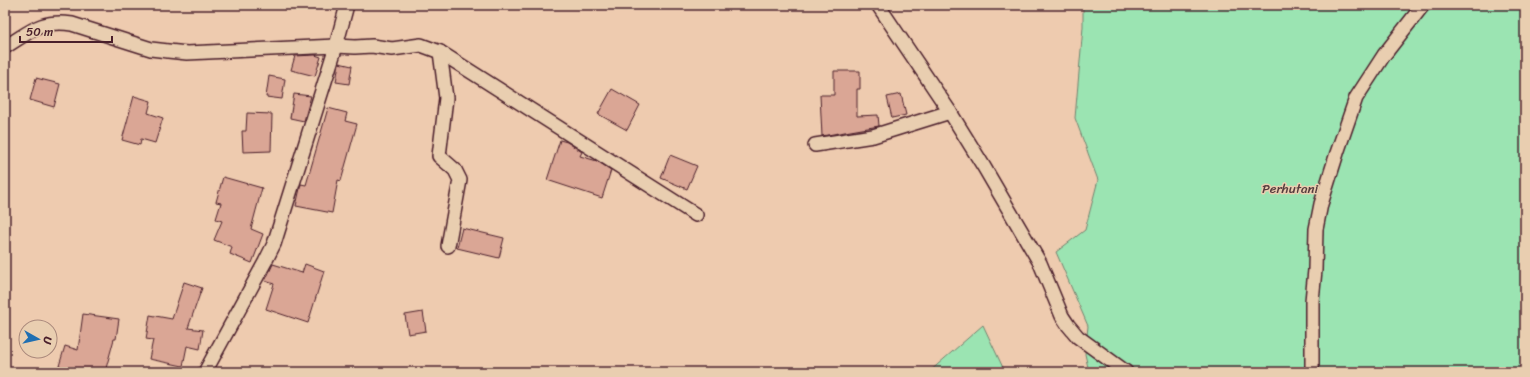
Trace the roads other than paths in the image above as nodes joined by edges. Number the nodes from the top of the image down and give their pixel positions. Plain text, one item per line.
1 (347, 5) edge
2 (878, 5) edge
3 (1423, 5) edge
4 (336, 46) junction
5 (5, 47) edge
6 (440, 52) junction
7 (950, 112) junction
8 (815, 145) dead end
9 (696, 215) dead end
10 (448, 246) dead end
11 (205, 372) edge
12 (1126, 372) edge
13 (1312, 372) edge

1 - 4 street
2 - 7 street
3 - 13 street
4 - 5 street
4 - 6 street
4 - 11 street
6 - 9 street
6 - 10 street
7 - 8 street
7 - 12 street

